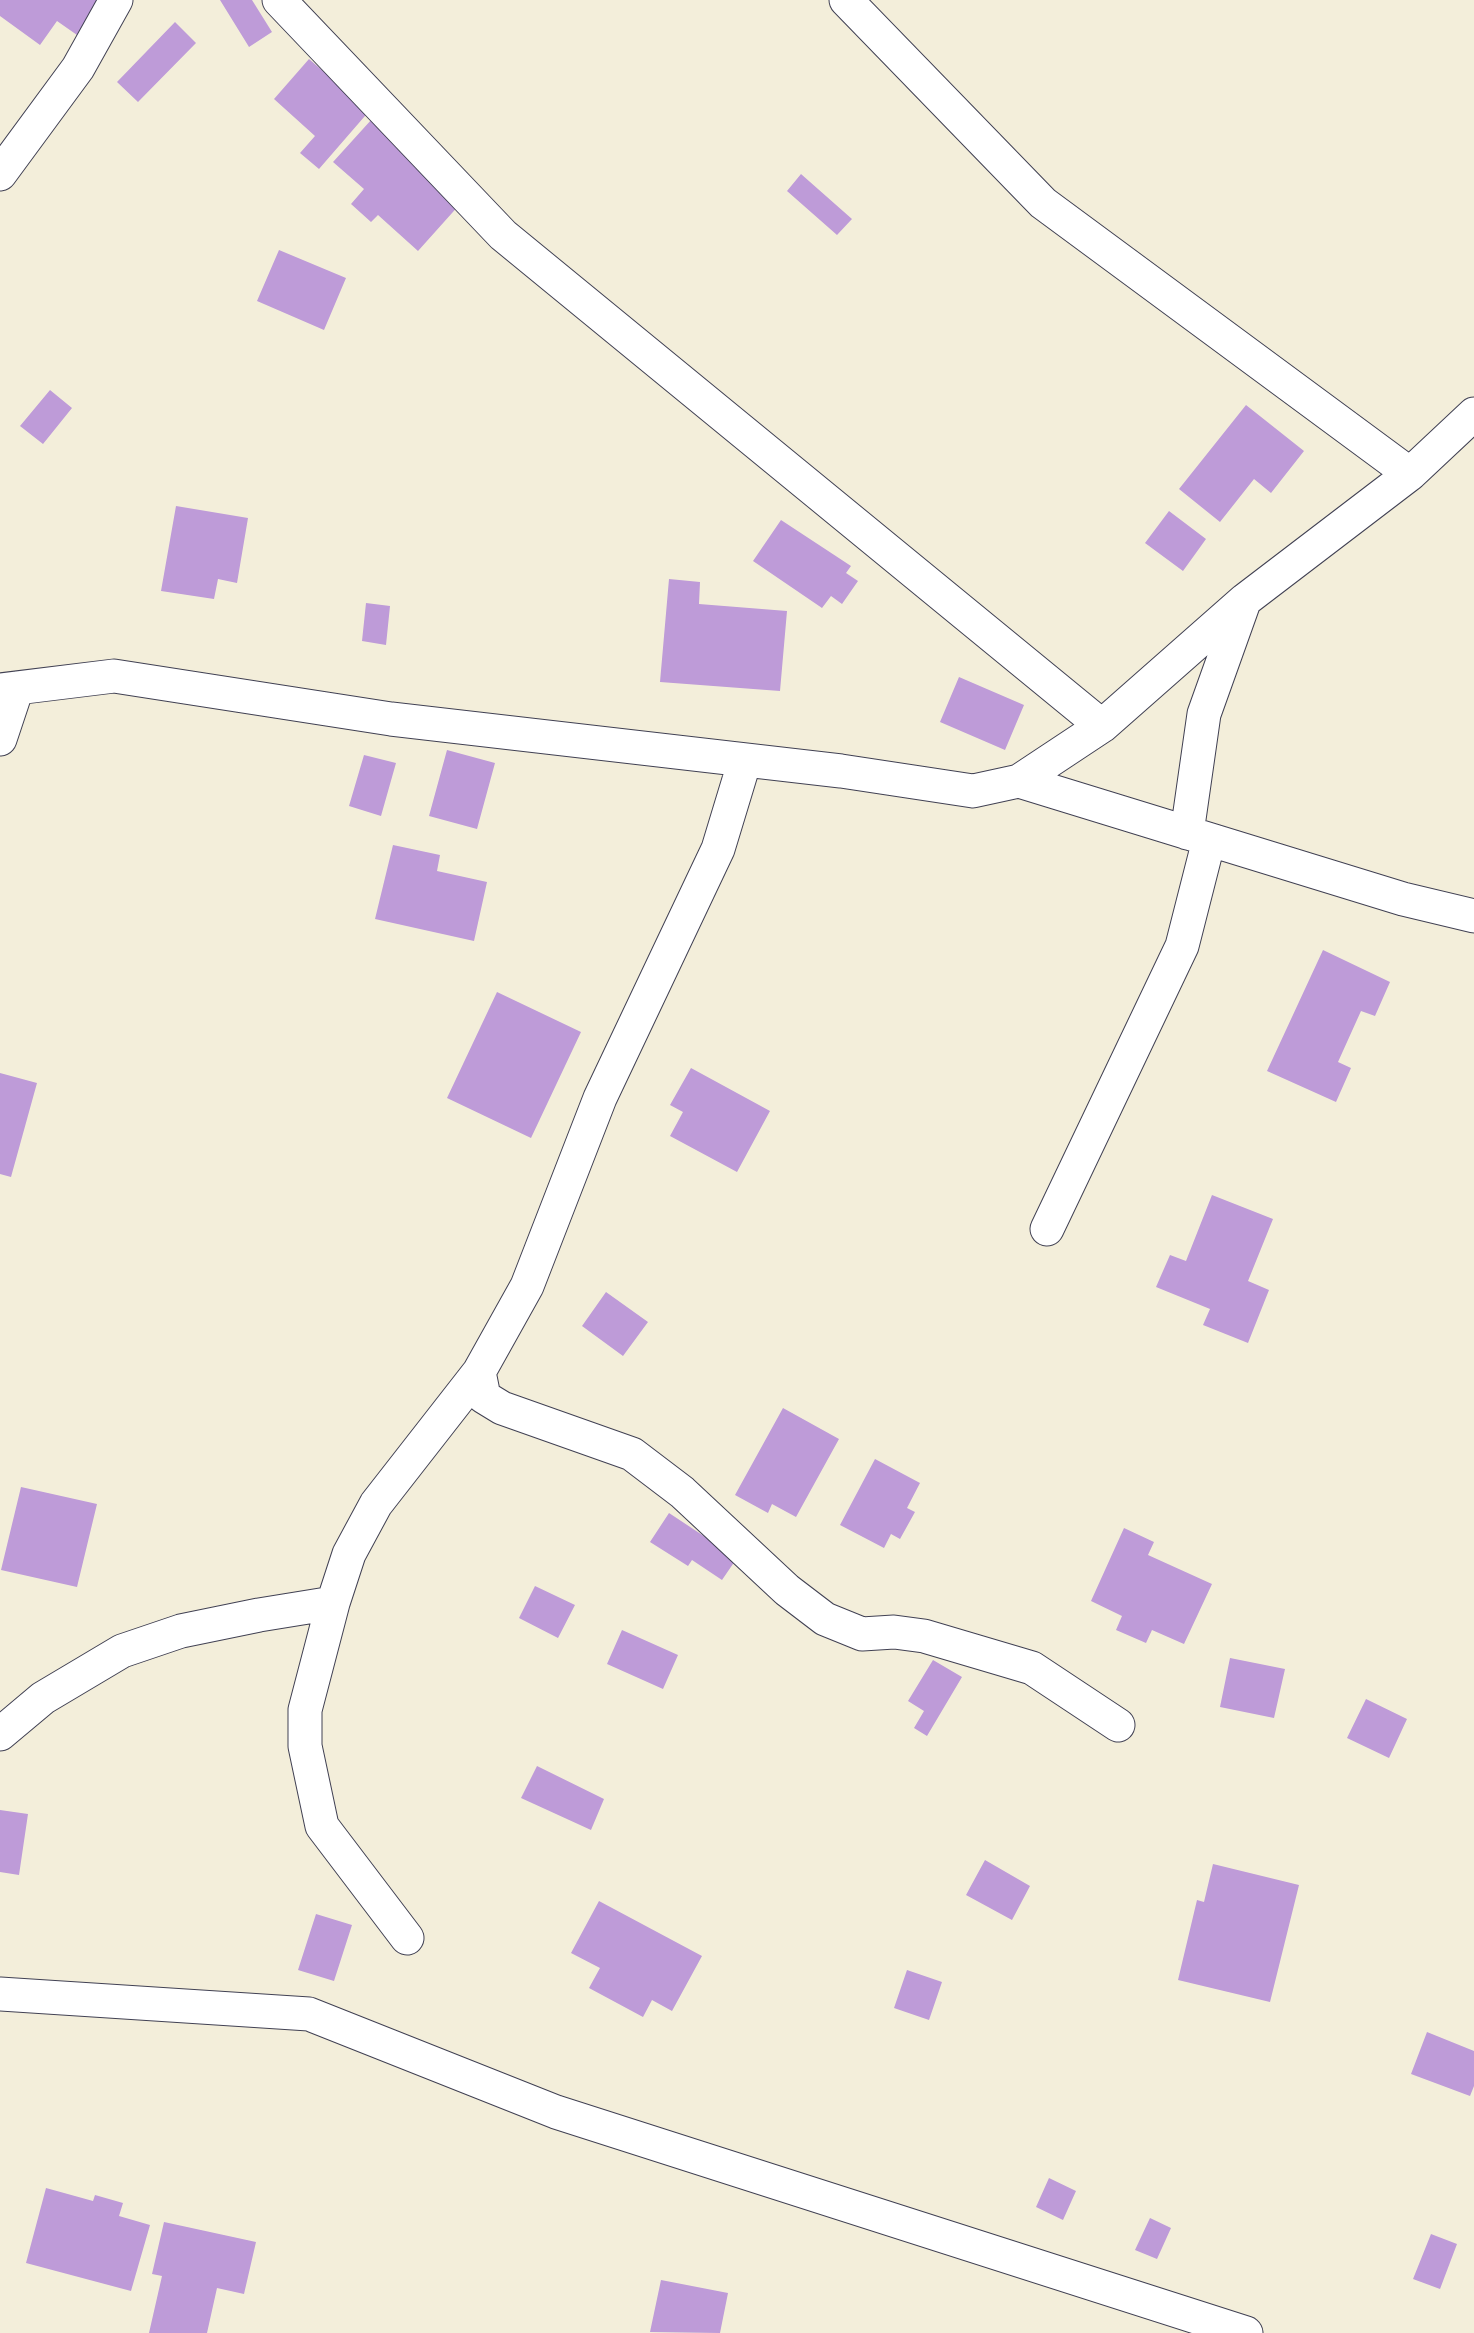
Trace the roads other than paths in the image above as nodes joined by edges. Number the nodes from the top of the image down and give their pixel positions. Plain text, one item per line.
1 (116, 0) edge
2 (279, 0) edge
3 (846, 0) edge
4 (0, 174) edge
5 (1474, 414) edge
6 (1410, 474) junction
7 (1245, 600) junction
8 (8, 689) edge
9 (1102, 726) junction
10 (0, 739) edge
11 (745, 760) junction
12 (1018, 781) junction
13 (1198, 836) junction
14 (1474, 916) edge
15 (1047, 1229) dead end
16 (478, 1372) junction
17 (333, 1603) junction
18 (1119, 1725) dead end
19 (0, 1734) edge
20 (407, 1938) dead end
21 (0, 1994) edge
22 (1246, 2333) edge

1 - 4 street
2 - 9 street
3 - 6 street
5 - 6 street
6 - 7 street
7 - 9 street
7 - 13 street
8 - 10 street
8 - 11 street
9 - 12 street
11 - 12 street
11 - 16 street
12 - 13 street
13 - 14 street
13 - 15 street
16 - 17 street
16 - 18 street
17 - 19 street
17 - 20 street
21 - 22 street

